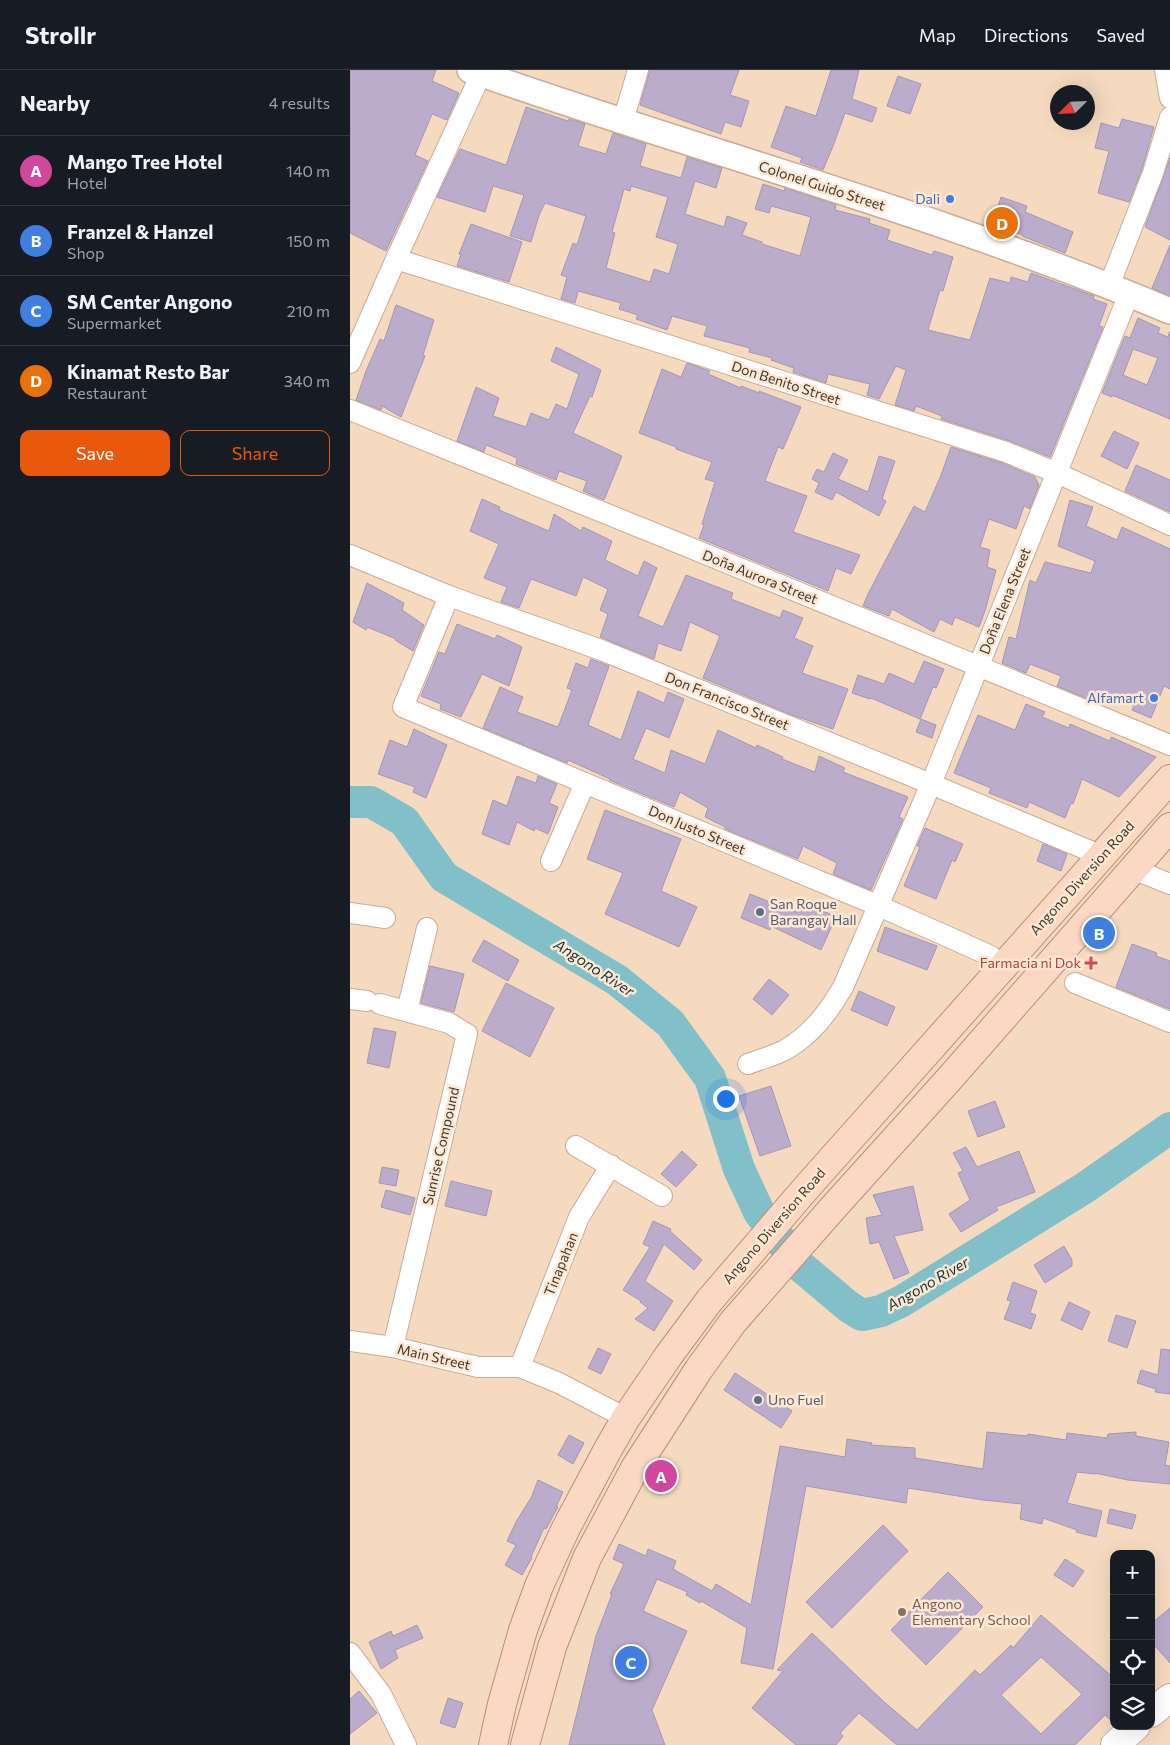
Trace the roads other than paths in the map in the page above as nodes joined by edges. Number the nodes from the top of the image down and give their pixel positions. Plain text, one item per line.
1 (638, 70) edge
2 (1166, 70) edge
3 (476, 72) edge
4 (1170, 98) edge
5 (1170, 116) edge
6 (623, 121) junction
7 (396, 259) junction
8 (1119, 290) junction
9 (1170, 311) edge
10 (350, 363) edge
11 (350, 410) edge
12 (1057, 473) junction
13 (1170, 525) edge
14 (350, 555) edge
15 (449, 596) junction
16 (979, 666) junction
17 (1170, 745) edge
18 (1170, 780) edge
19 (585, 783) junction
20 (931, 784) junction
21 (1170, 827) edge
22 (1102, 856) junction
23 (551, 861) dead end
24 (1133, 869) junction
25 (1170, 884) edge
26 (878, 906) junction
27 (350, 913) edge
28 (385, 918) dead end
29 (427, 928) dead end
30 (991, 956) dead end
31 (1076, 983) dead end
32 (366, 1001) edge
33 (407, 1011) junction
34 (1170, 1022) edge
35 (748, 1064) dead end
36 (576, 1146) dead end
37 (611, 1165) junction
38 (662, 1196) dead end
39 (350, 1341) edge
40 (393, 1347) junction
41 (520, 1367) junction
42 (626, 1418) junction
43 (655, 1436) junction
44 (539, 1586) junction
45 (570, 1599) junction
46 (350, 1653) edge
47 (1170, 1698) edge
48 (1155, 1710) edge
49 (1132, 1730) edge
50 (406, 1745) edge
51 (493, 1745) edge
52 (525, 1745) edge
53 (1115, 1745) edge

1 - 6 street
2 - 4 street
3 - 6 street, Colonel Guido Street
3 - 7 street
5 - 8 street, Doña Elena Street
6 - 8 street, Colonel Guido Street
7 - 10 street
7 - 12 street, Don Benito Street
8 - 9 street, Colonel Guido Street
8 - 12 street, Doña Elena Street
11 - 16 street, Doña Aurora Street
12 - 13 street, Don Benito Street
12 - 16 street, Doña Elena Street
14 - 15 street, Don Francisco Street
15 - 19 street, Don Justo Street
15 - 20 street, Don Francisco Street
16 - 17 street, Doña Aurora Street
16 - 20 street, Doña Elena Street
18 - 22 main road, Angono Diversion Road
19 - 23 street
19 - 26 street, Don Justo Street
20 - 22 street, Don Francisco Street
20 - 26 street, Doña Elena Street
21 - 24 main road
22 - 42 main road, Angono Diversion Road
24 - 25 street
24 - 43 main road
26 - 30 street, Don Justo Street
26 - 35 street, Doña Elena Street
27 - 28 street
29 - 33 street
31 - 34 street
32 - 33 street, Sunrise Compound
33 - 40 street, Sunrise Compound
36 - 37 street
37 - 38 street
37 - 41 street, Tinapahan
39 - 40 street, Main Street
40 - 41 street, Main Street
41 - 42 street, Main Street
42 - 43 main road
42 - 44 main road, Angono Diversion Road
43 - 45 main road
44 - 45 main road
44 - 51 main road, Angono Diversion Road
45 - 52 main road
46 - 50 street
47 - 48 main road
49 - 53 main road

